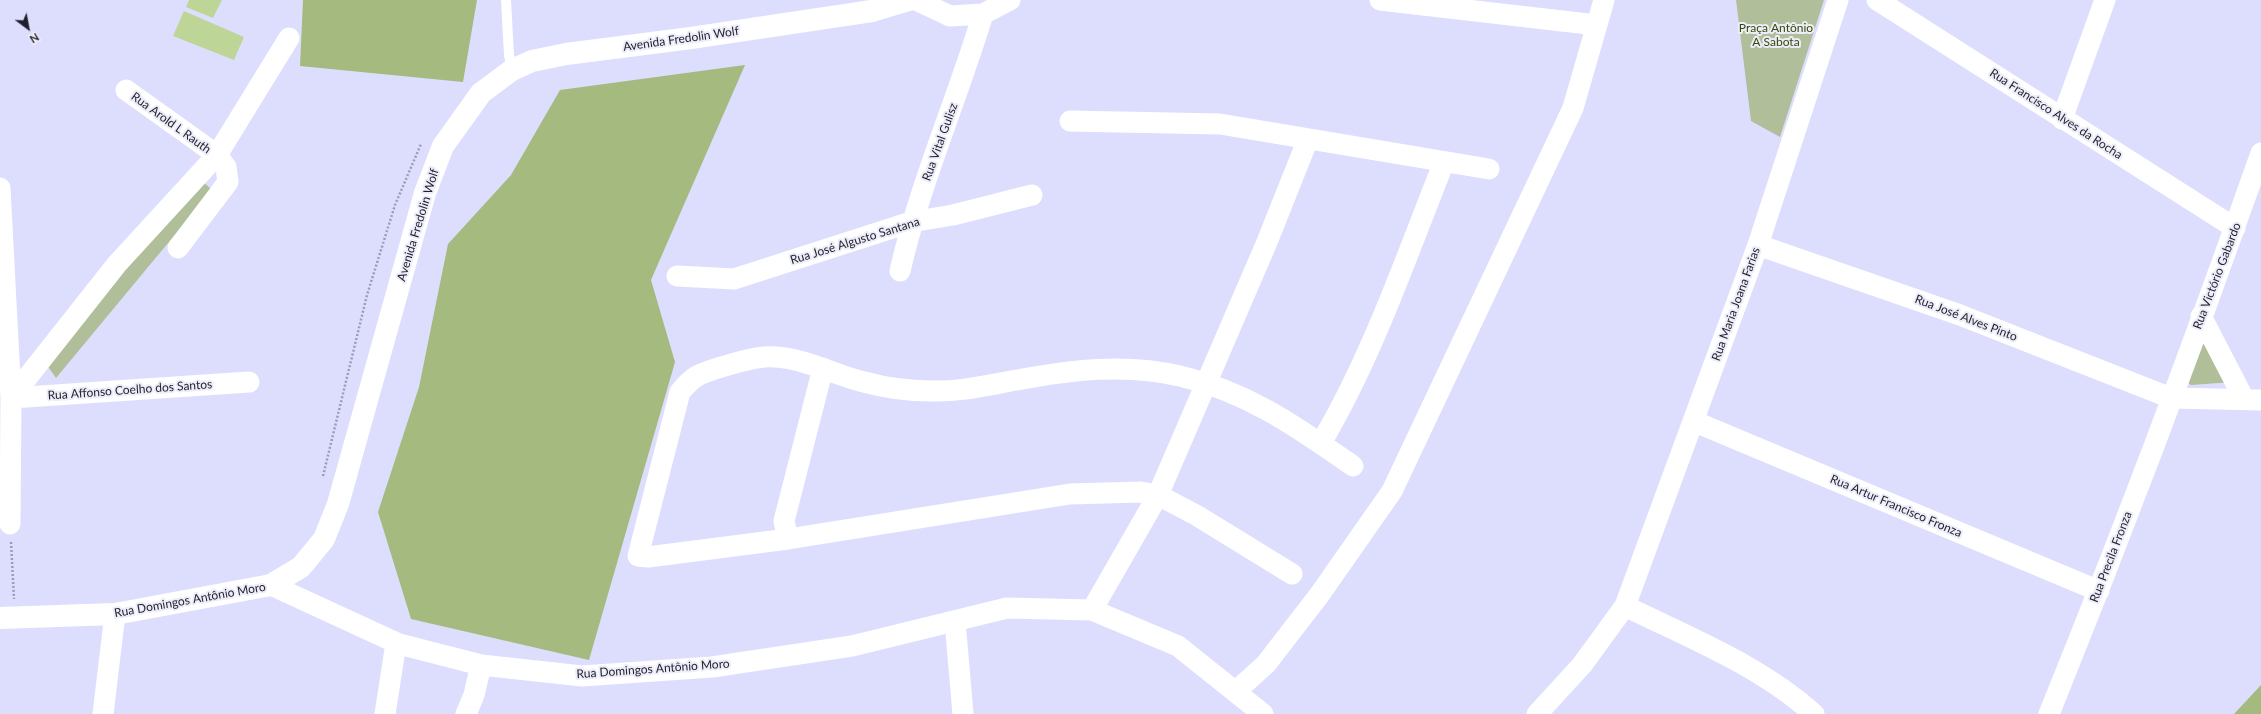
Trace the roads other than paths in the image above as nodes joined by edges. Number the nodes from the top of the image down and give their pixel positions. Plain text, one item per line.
1 (506, 0) edge
2 (909, 0) edge
3 (916, 0) edge
4 (1010, 0) edge
5 (1380, 0) edge
6 (1604, 0) edge
7 (1838, 0) edge
8 (1877, 0) edge
9 (2105, 0) edge
10 (872, 5) edge
11 (983, 14) junction
12 (1597, 25) junction
13 (289, 38) dead end
14 (512, 70) junction
15 (126, 90) dead end
16 (2062, 119) junction
17 (1070, 121) dead end
18 (1308, 138) junction
19 (2261, 152) edge
20 (217, 156) junction
21 (1444, 162) junction
22 (1489, 169) dead end
23 (0, 188) edge
24 (1032, 195) dead end
25 (911, 222) junction
26 (2235, 228) junction
27 (1758, 245) junction
28 (178, 248) dead end
29 (900, 272) dead end
30 (677, 276) dead end
31 (2201, 316) junction
32 (823, 368) junction
33 (249, 382) dead end
34 (1206, 382) junction
35 (10, 398) junction
36 (2171, 398) junction
37 (2253, 399) edge
38 (1693, 421) junction
39 (1321, 443) junction
40 (1353, 466) dead end
41 (1158, 495) junction
42 (10, 524) road end
43 (788, 539) junction
44 (1292, 574) dead end
45 (271, 585) junction
46 (2099, 591) junction
47 (1625, 606) junction
48 (1092, 610) junction
49 (115, 614) junction
50 (8, 619) edge
51 (955, 621) junction
52 (396, 643) junction
53 (481, 665) junction
54 (1236, 692) junction
55 (1544, 711) edge
56 (103, 714) edge
57 (385, 714) edge
58 (466, 714) edge
59 (963, 714) edge
60 (1264, 714) edge
61 (1814, 714) edge
62 (2049, 714) edge

1 - 14 lane
2 - 10 main road, Avenida Fredolin Wolf
3 - 11 street
4 - 11 street
5 - 12 street
6 - 12 street
7 - 27 street, Rua Maria Joana Farias
8 - 16 street, Rua Francisco Alves da Rocha
9 - 16 street
10 - 14 main road, Avenida Fredolin Wolf
11 - 25 street, Rua Vital Gulisz
12 - 54 street
13 - 20 street
14 - 45 main road, Avenida Fredolin Wolf
15 - 20 street, Rua Arold L Rauth
16 - 26 street, Rua Francisco Alves da Rocha
17 - 18 street
18 - 21 street
18 - 34 street
19 - 26 street, Rua Victório Gabardo
20 - 28 street
20 - 35 street
21 - 22 street
21 - 39 street
23 - 35 street
24 - 25 street, Rua José Algusto Santana
25 - 29 street, Rua Vital Gulisz
25 - 30 street, Rua José Algusto Santana
26 - 31 street, Rua Victório Gabardo
27 - 36 street, Rua José Alves Pinto
27 - 38 street, Rua Maria Joana Farias
31 - 36 street, Rua Victório Gabardo
31 - 37 street
32 - 34 street
32 - 43 street
32 - 43 street
33 - 35 street, Rua Affonso Coelho dos Santos
34 - 39 street
34 - 41 street
35 - 42 street
36 - 37 street
36 - 46 street, Rua Precila Fronza
38 - 46 street, Rua Artur Francisco Fronza
38 - 47 street, Rua Maria Joana Farias
39 - 40 street
41 - 43 street
41 - 44 street
41 - 48 street
45 - 49 main road, Rua Domingos Antônio Moro
45 - 52 street, Rua Domingos Antônio Moro
46 - 62 street, Rua Precila Fronza
47 - 55 street
47 - 61 street
48 - 51 street, Rua Domingos Antônio Moro
48 - 54 street, Rua Domingos Antônio Moro
49 - 50 main road, Rua Domingos Antônio Moro
49 - 56 street
51 - 53 street, Rua Domingos Antônio Moro
51 - 59 street
52 - 53 street, Rua Domingos Antônio Moro
52 - 57 street
53 - 58 street
54 - 60 street, Rua Domingos Antônio Moro

